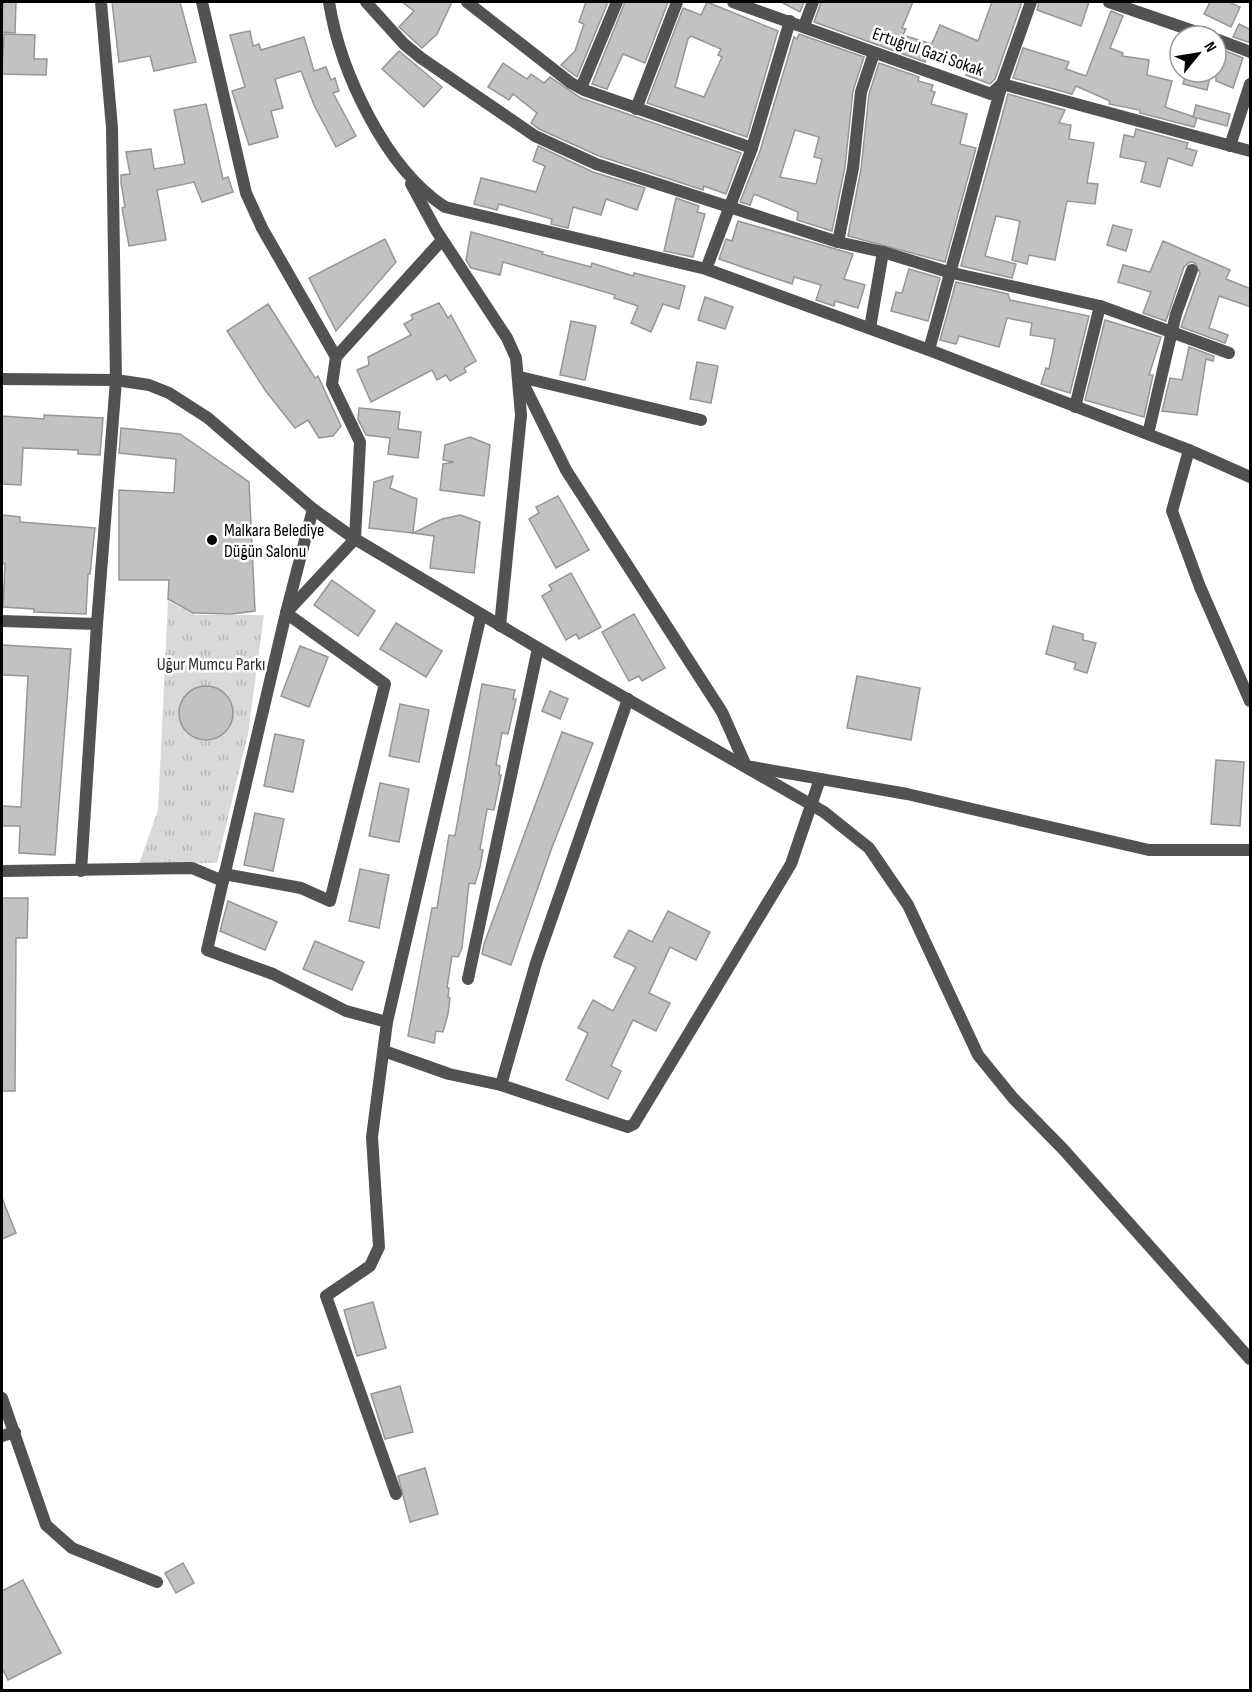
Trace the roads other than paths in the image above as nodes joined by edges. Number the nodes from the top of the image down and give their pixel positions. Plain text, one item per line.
1 (101, 2) edge
2 (202, 2) edge
3 (329, 2) edge
4 (366, 2) edge
5 (467, 2) edge
6 (617, 2) edge
7 (677, 2) edge
8 (733, 2) edge
9 (813, 2) edge
10 (1031, 2) edge
11 (1108, 2) edge
12 (790, 21) junction
13 (1173, 24) edge
14 (804, 26) junction
15 (1228, 43) edge
16 (1251, 52) edge
17 (874, 53) junction
18 (1002, 84) junction
19 (1251, 84) edge
20 (580, 88) junction
21 (636, 109) junction
22 (1230, 146) junction
23 (752, 148) junction
24 (1251, 151) edge
25 (394, 154) junction
26 (729, 206) junction
27 (442, 240) junction
28 (838, 242) junction
29 (883, 252) junction
30 (706, 269) junction
31 (1192, 270) dead end
32 (948, 272) junction
33 (1100, 306) junction
34 (870, 328) junction
35 (1172, 334) junction
36 (928, 350) junction
37 (1229, 353) dead end
38 (336, 357) junction
39 (520, 377) junction
40 (2, 379) edge
41 (116, 380) junction
42 (1075, 407) junction
43 (701, 420) dead end
44 (1148, 434) junction
45 (1190, 450) junction
46 (1251, 477) edge
47 (313, 508) junction
48 (355, 539) junction
49 (286, 613) junction
50 (481, 615) junction
51 (2, 621) edge
52 (97, 624) junction
53 (500, 626) junction
54 (537, 648) junction
55 (628, 699) junction
56 (1251, 701) edge
57 (746, 766) junction
58 (820, 779) junction
59 (811, 804) junction
60 (1251, 850) edge
61 (2, 871) edge
62 (81, 871) junction
63 (223, 877) junction
64 (468, 979) dead end
65 (387, 1022) junction
66 (384, 1052) junction
67 (501, 1085) junction
68 (1251, 1359) edge
69 (2, 1398) edge
70 (15, 1432) junction
71 (2, 1436) edge
72 (396, 1494) dead end
73 (157, 1582) dead end

1 - 41 street
2 - 38 street
3 - 25 street
4 - 26 street
5 - 20 street
6 - 20 street
7 - 21 street
8 - 12 street, Ertuğrul Gazi Sokak
9 - 14 street
10 - 18 street
11 - 13 street
12 - 14 street, Ertuğrul Gazi Sokak
12 - 23 street
14 - 17 street, Ertuğrul Gazi Sokak
15 - 16 street
17 - 18 street, Ertuğrul Gazi Sokak
17 - 28 street
18 - 22 street, Ertuğrul Gazi Sokak
18 - 32 street
19 - 22 street
20 - 21 street
21 - 23 street
22 - 24 street, Ertuğrul Gazi Sokak
23 - 26 street
25 - 27 street
25 - 30 street
26 - 28 street
26 - 30 street
27 - 38 street
27 - 39 street
28 - 29 street
29 - 32 street
29 - 34 street
30 - 34 street
31 - 35 street
32 - 33 street
32 - 36 street
33 - 35 street
33 - 42 street
34 - 36 street
35 - 37 street
35 - 44 street
36 - 42 street
38 - 48 street
39 - 43 street
39 - 53 street
39 - 57 street
40 - 41 street
41 - 47 street
41 - 52 street
42 - 44 street
44 - 45 street
45 - 46 street
45 - 56 street
47 - 48 street
47 - 49 street
48 - 49 street
48 - 50 street
49 - 63 street
49 - 63 street
50 - 53 street
50 - 65 street
51 - 52 street
52 - 62 street
53 - 54 street
54 - 55 street
54 - 64 street
55 - 57 street
55 - 67 street
57 - 58 street
57 - 59 street
58 - 59 street
58 - 60 street
59 - 67 street
59 - 68 street
61 - 62 street
62 - 63 street
63 - 65 street
65 - 66 street
66 - 67 street
66 - 72 street
69 - 70 street
70 - 71 street
70 - 73 street

